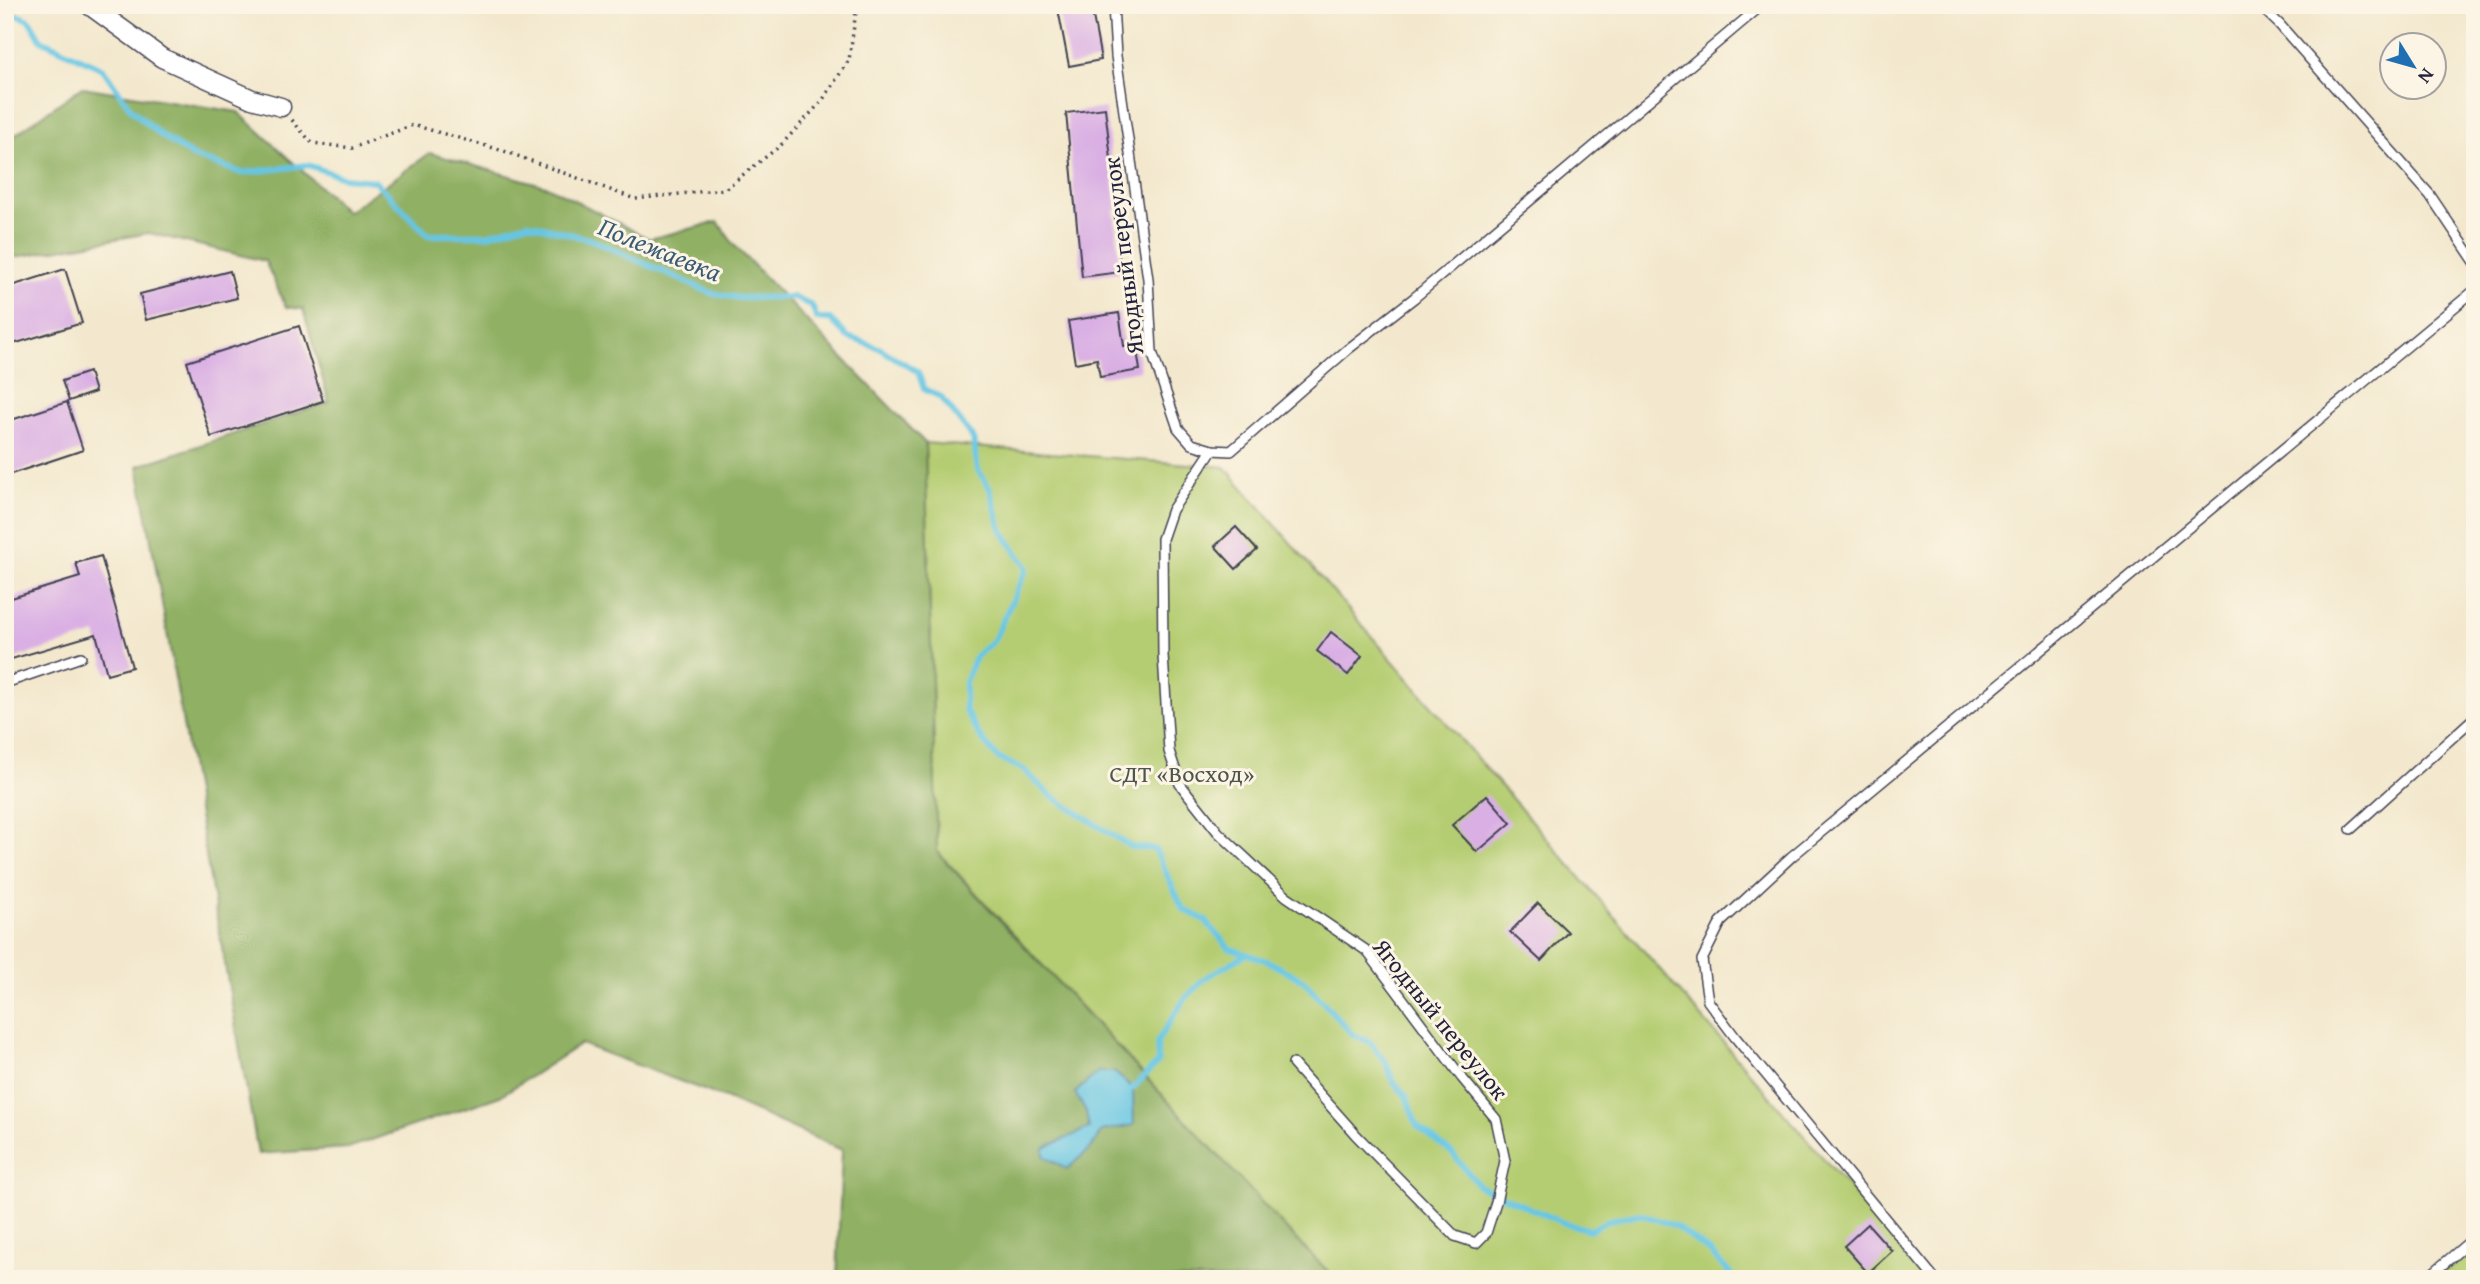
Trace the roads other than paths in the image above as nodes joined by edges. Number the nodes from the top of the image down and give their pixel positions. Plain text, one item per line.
1 (89, 5) edge
2 (1112, 5) edge
3 (1762, 5) edge
4 (2259, 5) edge
5 (281, 107) road end
6 (2475, 262) edge
7 (2475, 290) edge
8 (1212, 450) junction
9 (81, 657) dead end
10 (5, 682) edge
11 (2475, 717) edge
12 (2351, 830) dead end
13 (1293, 1064) dead end
14 (2475, 1237) edge
15 (1935, 1279) edge
16 (2426, 1279) edge

1 - 5 street
2 - 8 lane, Ягодный переулок
3 - 8 lane
4 - 6 lane
7 - 15 lane
8 - 13 lane, Ягодный переулок
9 - 10 lane
11 - 12 lane
14 - 16 lane

